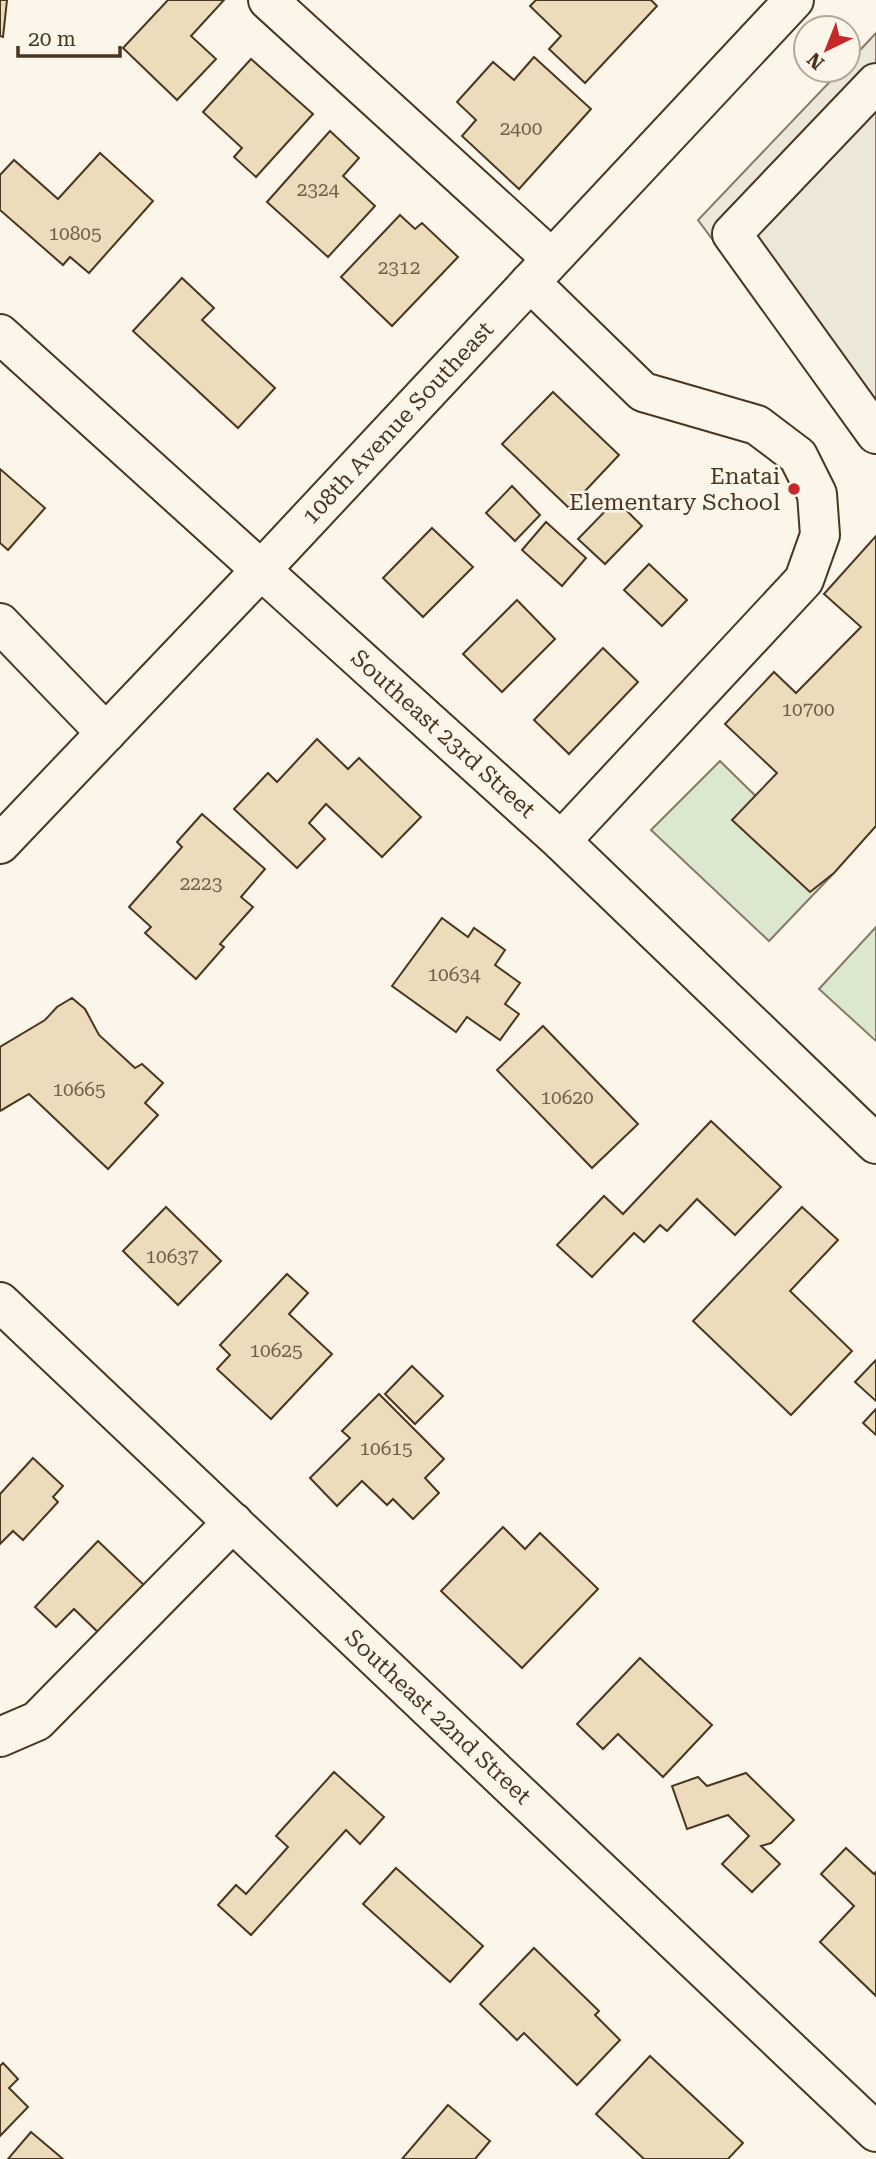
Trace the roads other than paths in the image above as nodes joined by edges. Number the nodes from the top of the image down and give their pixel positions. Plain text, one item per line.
1 (268, 0) edge
2 (794, 0) edge
3 (876, 83) edge
4 (540, 270) junction
5 (0, 334) edge
6 (876, 434) edge
7 (261, 570) junction
8 (0, 623) edge
9 (106, 733) junction
10 (561, 841) junction
11 (0, 844) edge
12 (876, 1144) edge
13 (0, 1301) edge
14 (233, 1522) junction
15 (0, 1737) edge
16 (876, 2132) edge

1 - 4 street
2 - 4 street, 108th Avenue Southeast
3 - 6 street
4 - 7 street, 108th Avenue Southeast
4 - 10 street
5 - 7 street, Southeast 23rd Street
7 - 9 street, 108th Avenue Southeast
7 - 10 street, Southeast 23rd Street
8 - 9 street
9 - 11 street, 108th Avenue Southeast
10 - 12 street, Southeast 23rd Street
13 - 14 street, Southeast 22nd Street
14 - 15 street
14 - 16 street, Southeast 22nd Street

